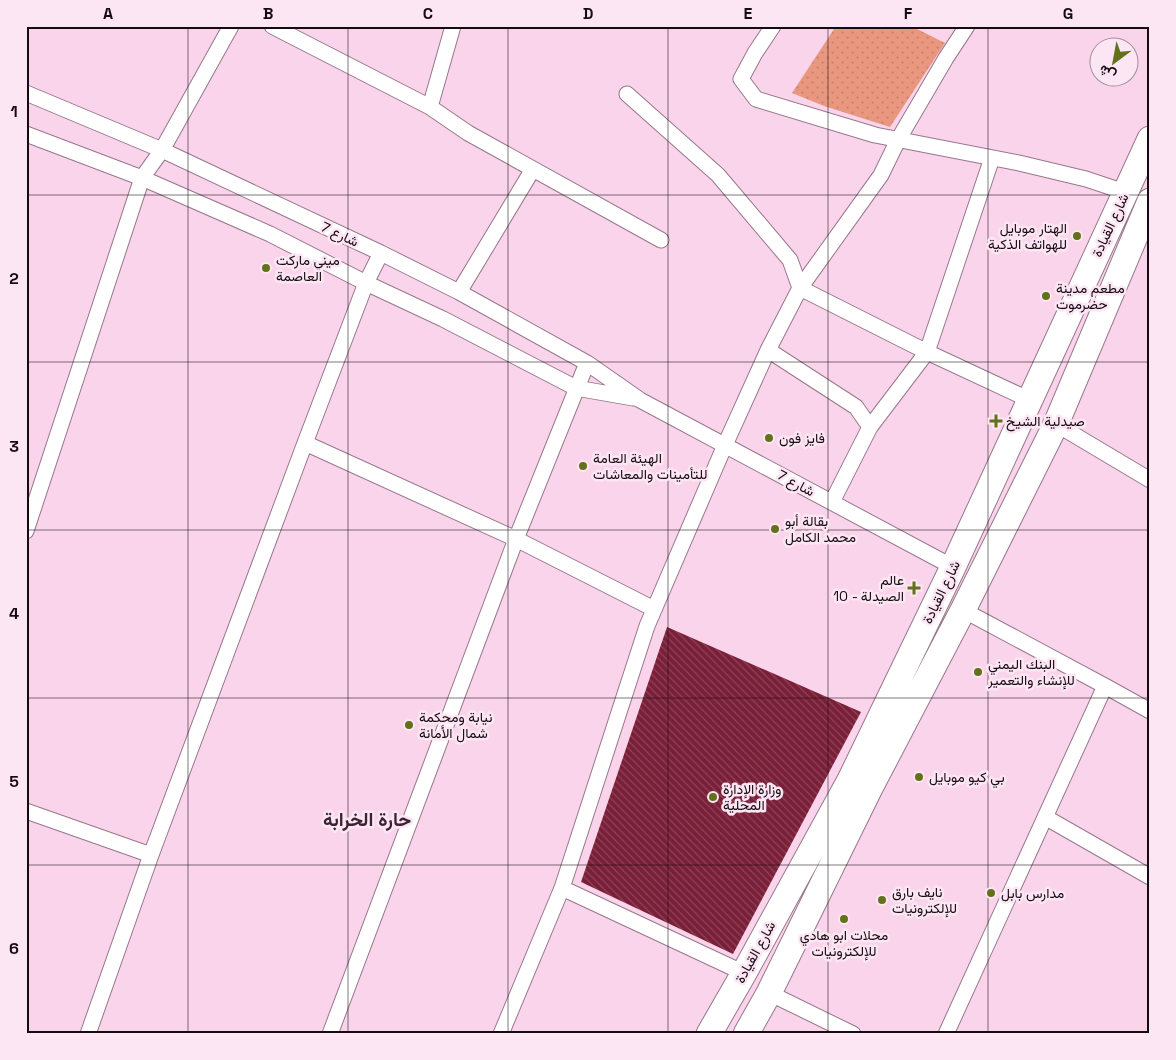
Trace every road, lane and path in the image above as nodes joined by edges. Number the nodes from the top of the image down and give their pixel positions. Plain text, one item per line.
1 (231, 26) edge
2 (272, 26) edge
3 (453, 26) edge
4 (773, 26) edge
5 (967, 26) edge
6 (26, 93) edge
7 (627, 94) dead end
8 (430, 107) junction
9 (26, 134) edge
10 (1150, 139) edge
11 (898, 140) junction
12 (162, 150) junction
13 (992, 158) junction
14 (533, 169) junction
15 (142, 178) junction
16 (1125, 192) junction
17 (1150, 201) edge
18 (662, 240) dead end
19 (381, 253) junction
20 (366, 283) junction
21 (800, 288) junction
22 (459, 292) junction
23 (768, 350) junction
24 (927, 352) junction
25 (587, 363) junction
26 (576, 388) junction
27 (640, 400) junction
28 (1030, 400) junction
29 (1056, 424) junction
30 (870, 427) junction
31 (305, 443) junction
32 (725, 445) junction
33 (1150, 480) edge
34 (832, 502) junction
35 (26, 531) edge
36 (516, 539) junction
37 (953, 567) junction
38 (654, 609) junction
39 (963, 610) junction
40 (1105, 686) junction
41 (1150, 711) edge
42 (26, 811) edge
43 (1045, 817) junction
44 (151, 855) junction
45 (1150, 877) edge
46 (562, 888) junction
47 (744, 973) junction
48 (769, 993) junction
49 (88, 1034) edge
50 (330, 1034) edge
51 (501, 1034) edge
52 (709, 1034) edge
53 (746, 1034) edge
54 (853, 1034) edge
55 (946, 1034) edge

1 - 12 street
2 - 8 street
3 - 8 street
4 - 11 street
5 - 11 street
6 - 12 street, شارع 7
7 - 21 street
8 - 14 street
9 - 15 street, شارع 7
10 - 16 main road, شارع القيادة
11 - 13 street
11 - 21 street
12 - 15 street
12 - 19 street, شارع 7
13 - 16 street
13 - 24 street
14 - 18 street
14 - 22 street
15 - 20 street, شارع 7
15 - 35 street
16 - 28 main road, شارع القيادة
17 - 29 main road, شارع القيادة
19 - 20 street
19 - 22 street, شارع 7
20 - 26 street, شارع 7
20 - 31 street
21 - 23 street
21 - 24 street
22 - 25 street, شارع 7
23 - 30 street
23 - 32 street
24 - 28 street
24 - 30 street
25 - 26 street
25 - 27 street, شارع 7
26 - 27 street, شارع 7
26 - 36 street
27 - 32 street, شارع 7
28 - 37 main road, شارع القيادة
29 - 33 street
29 - 39 main road, شارع القيادة
30 - 34 street
31 - 36 street
31 - 44 street
32 - 34 street, شارع 7
32 - 38 street
34 - 37 street, شارع 7
36 - 38 street
36 - 50 street
37 - 47 main road, شارع القيادة
38 - 46 street
39 - 40 street
39 - 48 main road, شارع القيادة
40 - 41 street
40 - 43 street
42 - 44 street
43 - 45 street
43 - 55 street
44 - 49 street
46 - 47 street
46 - 51 street
47 - 52 main road, شارع القيادة
48 - 53 main road, شارع القيادة
48 - 54 street

